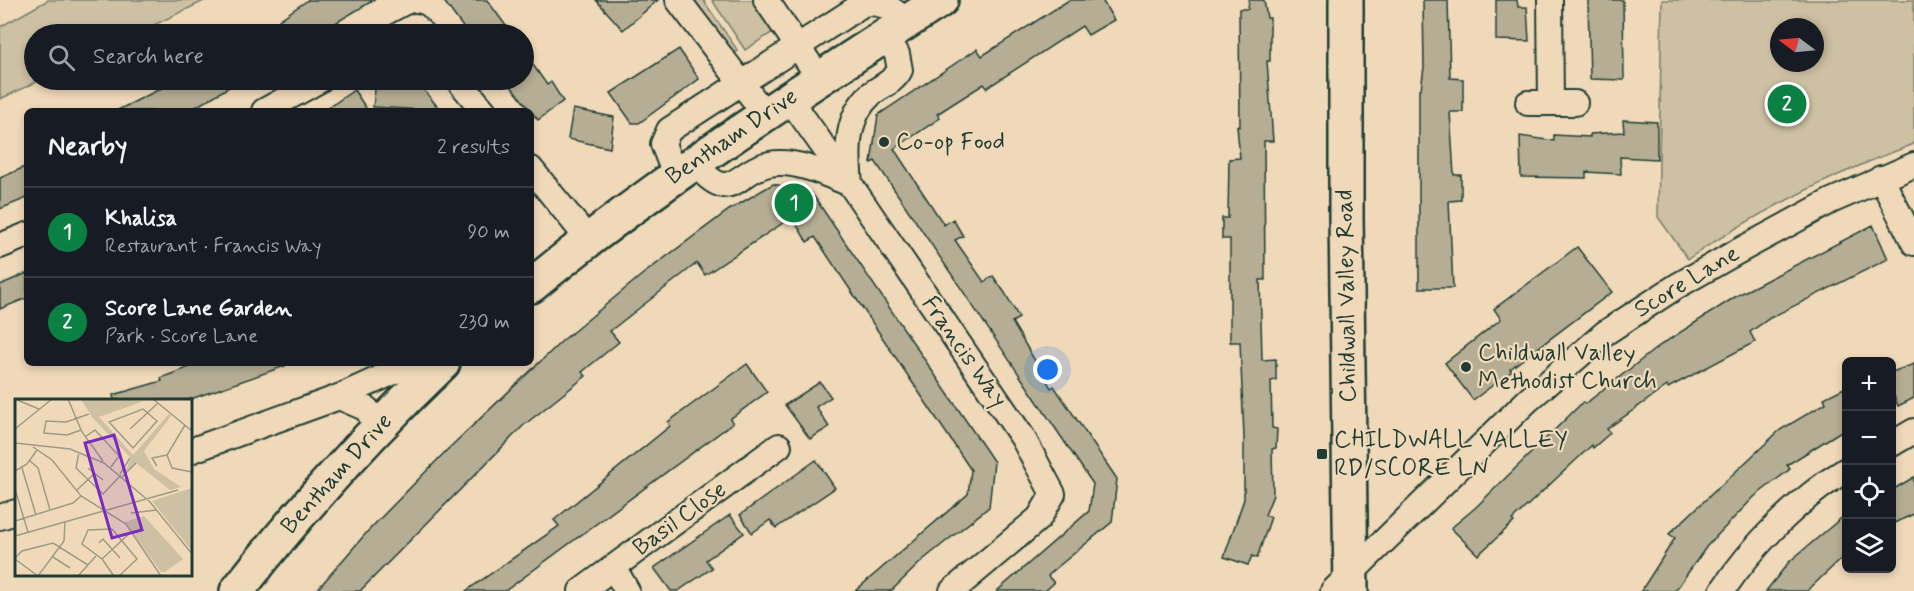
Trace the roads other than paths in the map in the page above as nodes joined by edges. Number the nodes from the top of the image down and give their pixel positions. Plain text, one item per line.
1 (678, 0) edge
2 (766, 0) edge
3 (941, 0) edge
4 (1346, 0) edge
5 (1550, 0) edge
6 (896, 29) junction
7 (798, 47) junction
8 (820, 79) junction
9 (740, 84) junction
10 (302, 90) edge
11 (466, 90) edge
12 (1551, 103) dead end
13 (777, 106) junction
14 (269, 108) edge
15 (481, 108) edge
16 (1914, 165) edge
17 (684, 169) junction
18 (534, 172) edge
19 (1881, 178) junction
20 (850, 184) junction
21 (24, 236) edge
22 (588, 239) junction
23 (1914, 243) edge
24 (0, 246) edge
25 (534, 284) edge
26 (406, 366) edge
27 (440, 366) edge
28 (339, 397) junction
29 (377, 428) junction
30 (1914, 431) edge
31 (1896, 442) edge
32 (779, 446) dead end
33 (192, 450) edge
34 (1842, 472) edge
35 (15, 512) edge
36 (0, 517) edge
37 (614, 568) junction
38 (1345, 585) edge
39 (237, 591) edge
40 (581, 591) edge
41 (627, 591) edge
42 (952, 591) edge
43 (1722, 591) edge

1 - 9 street, Francis Way
2 - 7 street
3 - 6 street, Bentham Drive
4 - 38 street, Childwall Valley Road
5 - 12 street
6 - 7 street
6 - 8 street, Bentham Drive
6 - 20 street
7 - 8 street
7 - 9 street
8 - 13 street, Bentham Drive
9 - 13 street, Francis Way
9 - 17 street
10 - 14 street
11 - 15 street
13 - 17 street, Bentham Drive
13 - 20 street, Francis Way
16 - 19 street, Score Lane
17 - 20 street
17 - 22 street, Bentham Drive
18 - 22 street
19 - 23 street
19 - 38 street, Score Lane
20 - 42 street, Francis Way
21 - 24 street
22 - 25 street, Bentham Drive
26 - 28 street
27 - 29 street, Bentham Drive
28 - 29 street
28 - 33 street
29 - 39 street, Bentham Drive
30 - 31 street
32 - 37 street, Basil Close
34 - 43 street
35 - 36 street
37 - 40 street, Basil Close
37 - 41 street

